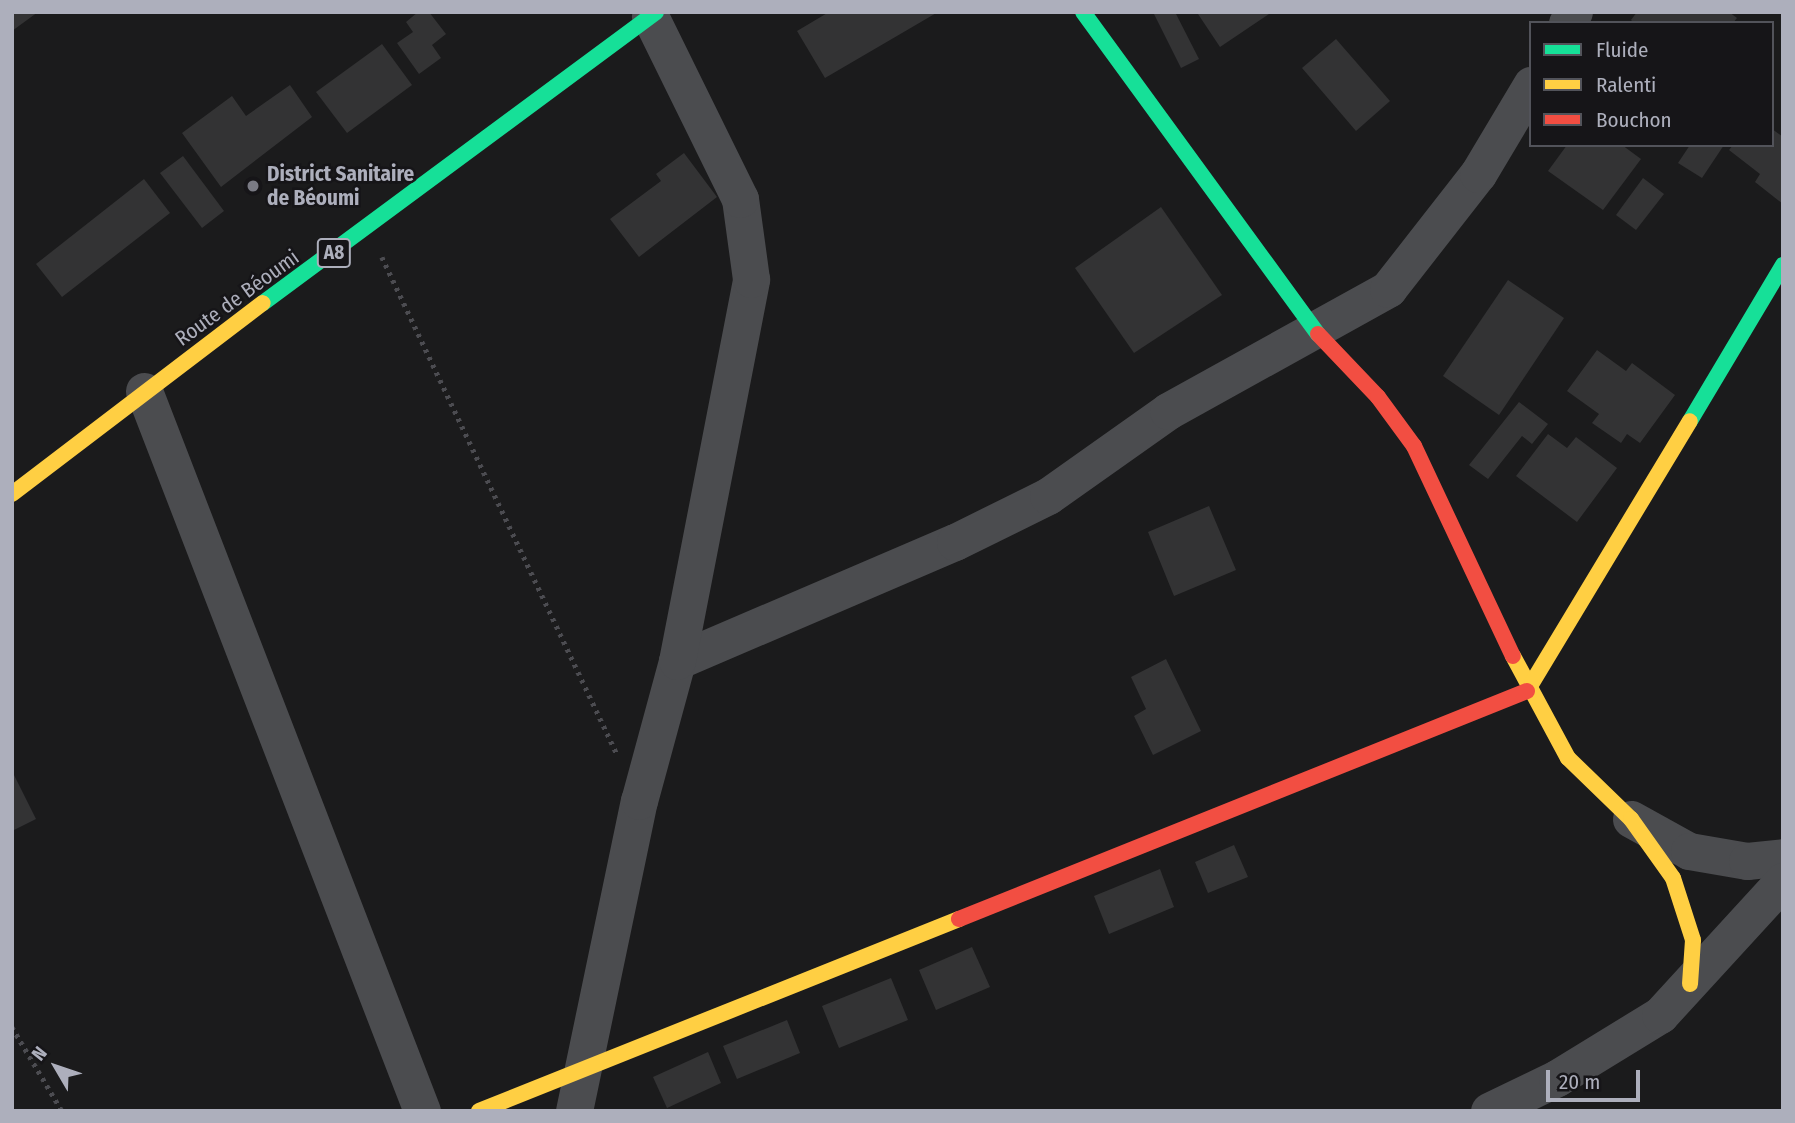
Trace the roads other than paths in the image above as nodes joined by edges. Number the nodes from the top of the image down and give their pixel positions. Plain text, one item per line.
1 (1083, 12) edge
2 (653, 14) edge
3 (1529, 88) edge
4 (1783, 265) edge
5 (1316, 332) junction
6 (144, 391) junction
7 (12, 494) edge
8 (677, 661) junction
9 (1529, 690) junction
10 (1631, 819) junction
11 (1783, 857) edge
12 (1783, 881) edge
13 (1690, 984) junction
14 (585, 1070) junction
15 (422, 1111) edge
16 (479, 1111) edge
17 (574, 1111) edge
18 (1489, 1111) edge

1 - 5 street
2 - 6 street, Route de Béoumi / A8
2 - 8 street
3 - 5 street
4 - 9 street
5 - 8 street
5 - 9 street
6 - 7 street, Route de Béoumi / A8
6 - 15 street
8 - 14 street
9 - 10 street
9 - 14 street
10 - 11 street
10 - 13 street
12 - 13 street
13 - 18 street
14 - 16 street
14 - 17 street

